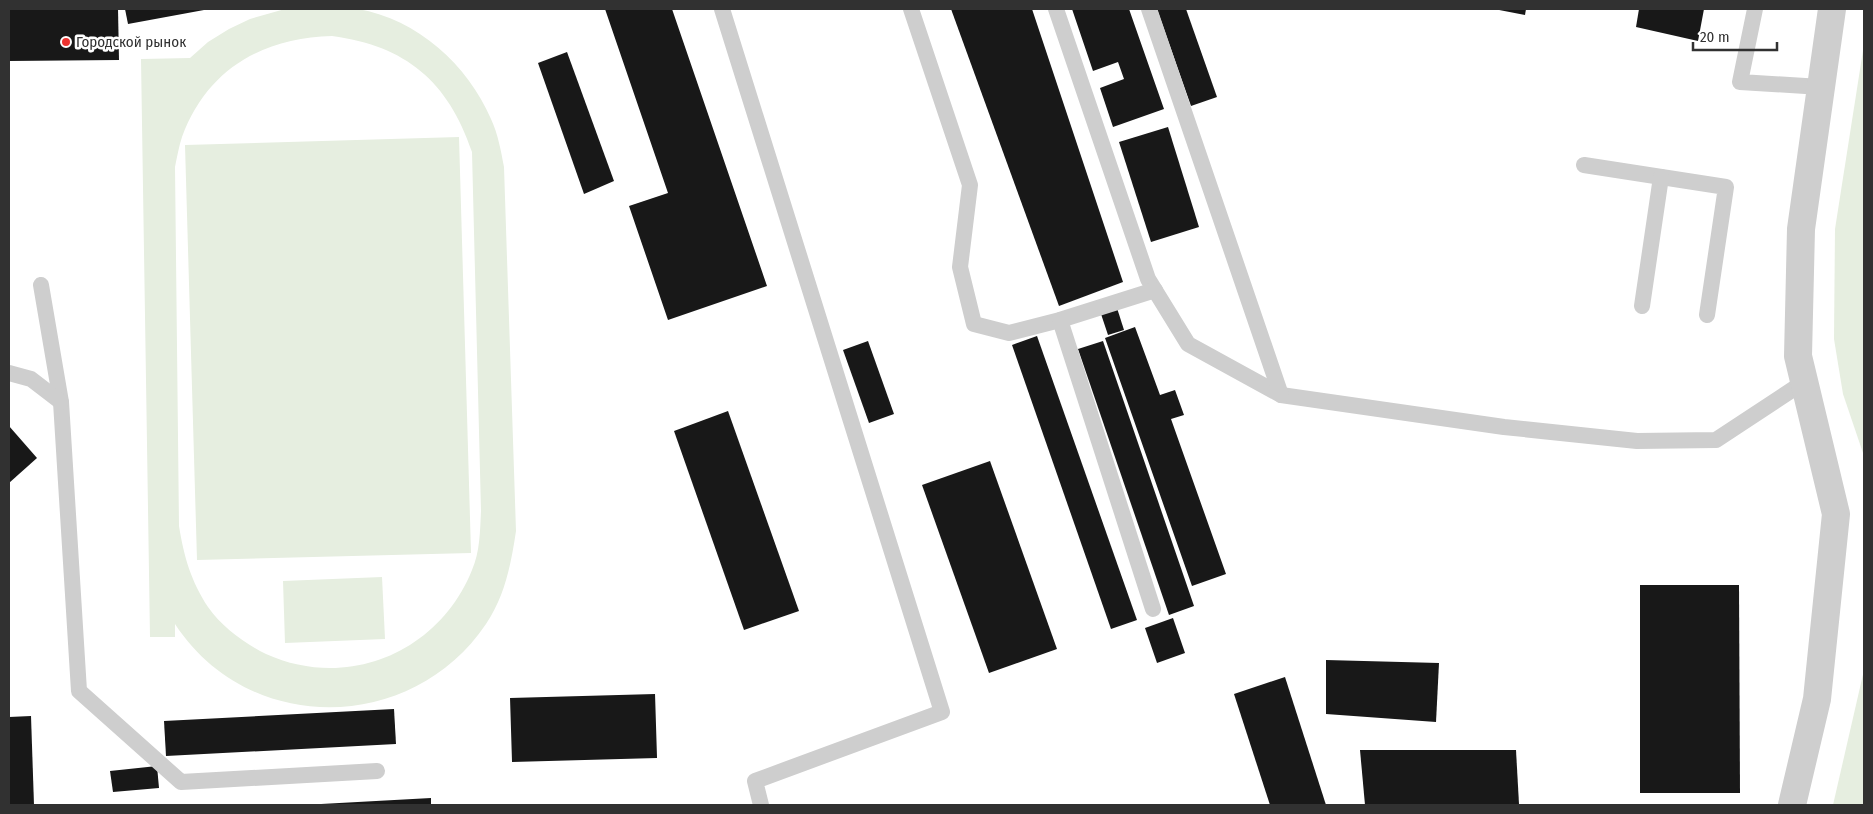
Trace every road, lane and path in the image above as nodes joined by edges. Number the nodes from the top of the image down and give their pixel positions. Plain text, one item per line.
1 (722, 9) edge
2 (911, 9) edge
3 (1056, 9) edge
4 (1149, 9) edge
5 (1755, 9) edge
6 (1832, 9) edge
7 (1821, 86) junction
8 (1584, 165) dead end
9 (1661, 177) junction
10 (41, 285) dead end
11 (1155, 290) junction
12 (1642, 306) dead end
13 (1707, 316) dead end
14 (1060, 320) junction
15 (9, 373) edge
16 (1804, 382) junction
17 (1281, 395) junction
18 (61, 402) junction
19 (1153, 608) dead end
20 (377, 771) dead end
21 (761, 805) edge
22 (1792, 805) edge

1 - 21 lane
2 - 14 lane
3 - 11 lane
4 - 17 lane
5 - 7 lane
6 - 7 street
7 - 16 street
8 - 9 lane
9 - 12 lane
9 - 13 lane
10 - 18 lane
11 - 14 lane
11 - 17 lane
14 - 19 lane
15 - 18 lane
16 - 17 lane
16 - 22 street
18 - 20 lane

